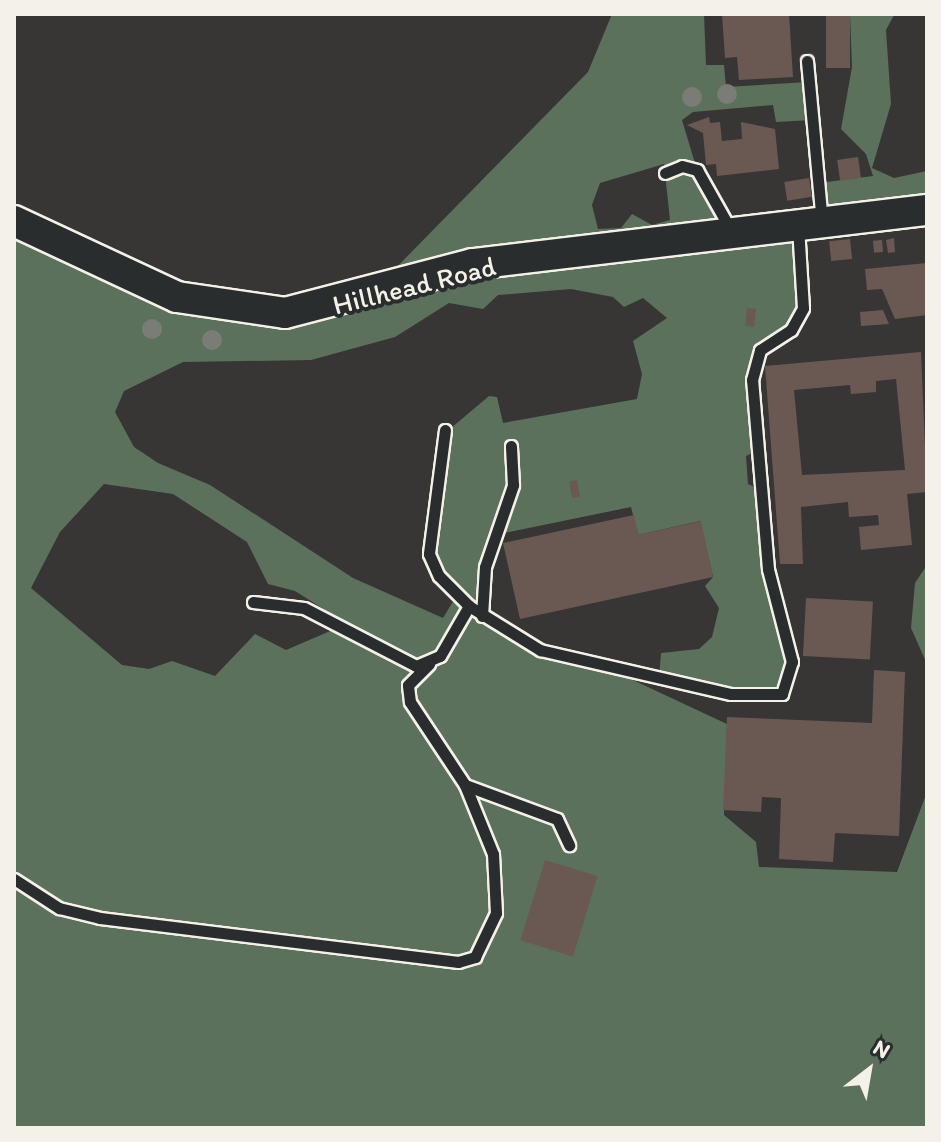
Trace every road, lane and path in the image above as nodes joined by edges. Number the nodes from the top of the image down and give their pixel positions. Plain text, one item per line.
1 (807, 61) dead end
2 (665, 173) dead end
3 (927, 210) edge
4 (14, 221) edge
5 (810, 225) junction
6 (734, 236) junction
7 (445, 430) dead end
8 (511, 446) dead end
9 (253, 602) dead end
10 (469, 606) junction
11 (482, 616) junction
12 (429, 664) junction
13 (465, 785) junction
14 (569, 845) dead end
15 (14, 879) edge

1 - 5 lane
2 - 6 lane
3 - 5 street, Hillhead Road
4 - 6 street, Hillhead Road
5 - 6 street, Hillhead Road
5 - 11 lane
7 - 10 lane
8 - 11 lane
9 - 12 lane
10 - 11 lane
10 - 12 lane
12 - 13 lane
13 - 14 lane
13 - 15 lane

